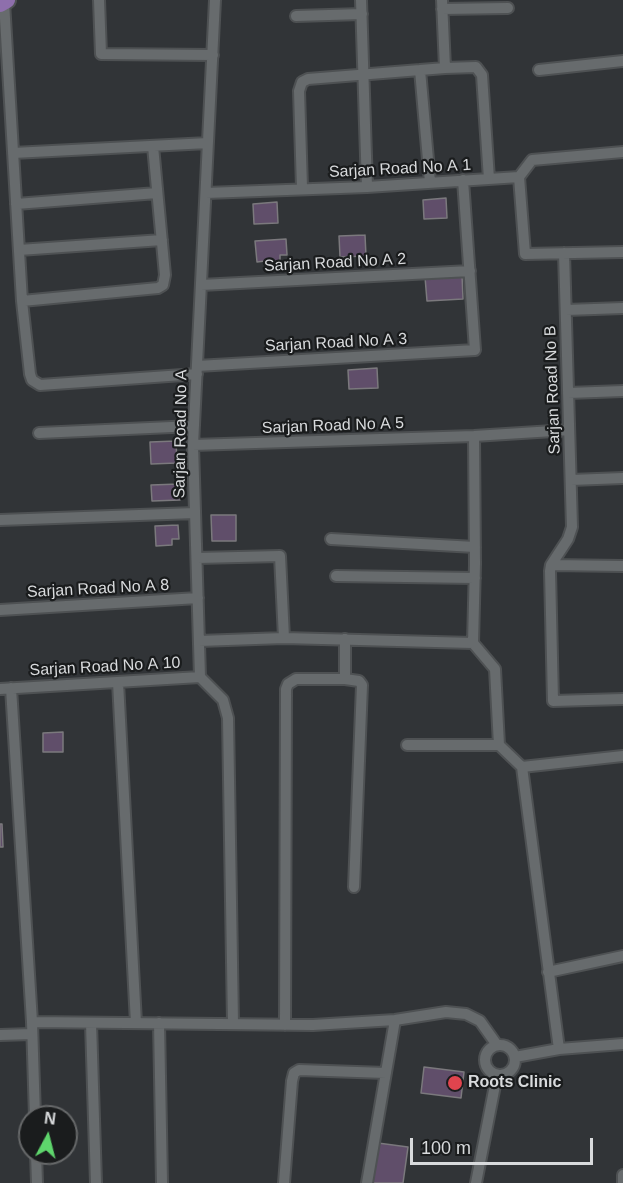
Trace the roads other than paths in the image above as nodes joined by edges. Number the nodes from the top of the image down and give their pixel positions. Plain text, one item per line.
1 (99, 0) edge
2 (215, 0) edge
3 (362, 0) edge
4 (4, 2) edge
5 (442, 5) edge
6 (508, 8) dead end
7 (362, 14) junction
8 (296, 16) dead end
9 (213, 56) junction
10 (623, 62) edge
11 (445, 68) junction
12 (420, 70) junction
13 (539, 70) dead end
14 (364, 74) junction
15 (208, 143) junction
16 (153, 146) junction
17 (623, 152) edge
18 (14, 153) junction
19 (519, 177) junction
20 (489, 179) junction
21 (463, 180) junction
22 (430, 182) junction
23 (367, 187) junction
24 (302, 188) junction
25 (157, 193) junction
26 (206, 193) junction
27 (16, 204) junction
28 (162, 240) junction
29 (19, 250) junction
30 (623, 252) edge
31 (564, 253) junction
32 (470, 271) junction
33 (201, 285) junction
34 (22, 301) junction
35 (623, 308) edge
36 (566, 310) junction
37 (197, 370) junction
38 (623, 391) edge
39 (568, 393) junction
40 (194, 426) junction
41 (569, 430) junction
42 (39, 433) dead end
43 (474, 436) junction
44 (193, 445) junction
45 (623, 478) edge
46 (571, 480) junction
47 (195, 513) junction
48 (0, 520) edge
49 (331, 539) dead end
50 (475, 547) junction
51 (197, 558) junction
52 (551, 564) junction
53 (623, 566) edge
54 (336, 576) dead end
55 (475, 578) junction
56 (198, 598) junction
57 (0, 610) edge
58 (284, 638) junction
59 (345, 639) junction
60 (199, 641) junction
61 (473, 643) junction
62 (200, 677) junction
63 (345, 679) junction
64 (118, 682) junction
65 (5, 688) edge
66 (623, 699) edge
67 (407, 745) dead end
68 (499, 745) junction
69 (623, 756) edge
70 (522, 766) junction
71 (354, 887) dead end
72 (623, 956) edge
73 (548, 972) junction
74 (395, 1020) junction
75 (32, 1022) junction
76 (91, 1023) junction
77 (136, 1023) junction
78 (159, 1023) junction
79 (233, 1023) junction
80 (285, 1024) junction
81 (32, 1034) junction
82 (0, 1035) edge
83 (623, 1044) edge
84 (497, 1045) junction
85 (559, 1049) junction
86 (515, 1057) junction
87 (386, 1073) junction
88 (497, 1075) junction
89 (35, 1105) edge
90 (36, 1165) edge
91 (623, 1175) edge
92 (37, 1183) edge
93 (96, 1183) edge
94 (162, 1183) edge
95 (284, 1183) edge
96 (368, 1183) edge
97 (476, 1183) edge
98 (623, 1183) edge

1 - 9 street
2 - 9 street, Sarjan Road No A
3 - 7 street
4 - 18 street
5 - 6 street
5 - 11 street
7 - 8 street
7 - 14 street
9 - 15 street, Sarjan Road No A
10 - 13 street
11 - 12 street
11 - 20 street
12 - 14 street
12 - 22 street
14 - 23 street
14 - 24 street
15 - 16 street
15 - 26 street, Sarjan Road No A
16 - 18 street
16 - 25 street
17 - 19 street
18 - 27 street
19 - 20 street, Sarjan Road No A 1
19 - 31 street
20 - 21 street, Sarjan Road No A 1
21 - 22 street, Sarjan Road No A 1
21 - 32 street
22 - 23 street, Sarjan Road No A 1
23 - 24 street, Sarjan Road No A 1
24 - 26 street, Sarjan Road No A 1
25 - 27 street
25 - 28 street
26 - 33 street, Sarjan Road No A
27 - 29 street
28 - 29 street
28 - 34 street
29 - 34 street
30 - 31 street
31 - 36 street, Sarjan Road No B
32 - 33 street, Sarjan Road No A 2
32 - 37 street, Sarjan Road No A 3
33 - 37 street, Sarjan Road No A
34 - 37 street, Sarjan Road No A 3
35 - 36 street
36 - 39 street, Sarjan Road No B
37 - 40 street, Sarjan Road No A
38 - 39 street
39 - 41 street, Sarjan Road No B
40 - 42 street
40 - 44 street, Sarjan Road No A
41 - 43 street, Sarjan Road No A 5
41 - 46 street, Sarjan Road No B
43 - 44 street, Sarjan Road No A 5
43 - 50 street
44 - 47 street, Sarjan Road No A
45 - 46 street
46 - 52 street, Sarjan Road No B
47 - 48 street
47 - 51 street, Sarjan Road No A
49 - 50 street
50 - 55 street
51 - 56 street, Sarjan Road No A
51 - 58 street
52 - 53 street
52 - 66 street
54 - 55 street
55 - 61 street
56 - 57 street, Sarjan Road No A 8
56 - 60 street, Sarjan Road No A
58 - 59 street
58 - 60 street
59 - 61 street
59 - 63 street
60 - 62 street, Sarjan Road No A
61 - 68 street
62 - 64 street, Sarjan Road No A 10
62 - 79 street
63 - 71 street
63 - 80 street
64 - 65 street, Sarjan Road No A 10
64 - 77 street
65 - 75 street
67 - 68 street
68 - 70 street
69 - 70 street
70 - 73 street
72 - 73 street
73 - 85 street
74 - 80 street
74 - 84 street
74 - 87 street
75 - 76 street
75 - 81 street
76 - 77 street
76 - 93 street
77 - 78 street
78 - 79 street
78 - 94 street
79 - 80 street
81 - 82 street
81 - 89 street
83 - 85 street
84 - 86 street
84 - 88 street
85 - 86 street
86 - 88 street
87 - 95 street
87 - 96 street
88 - 97 street
90 - 92 street
91 - 98 street

